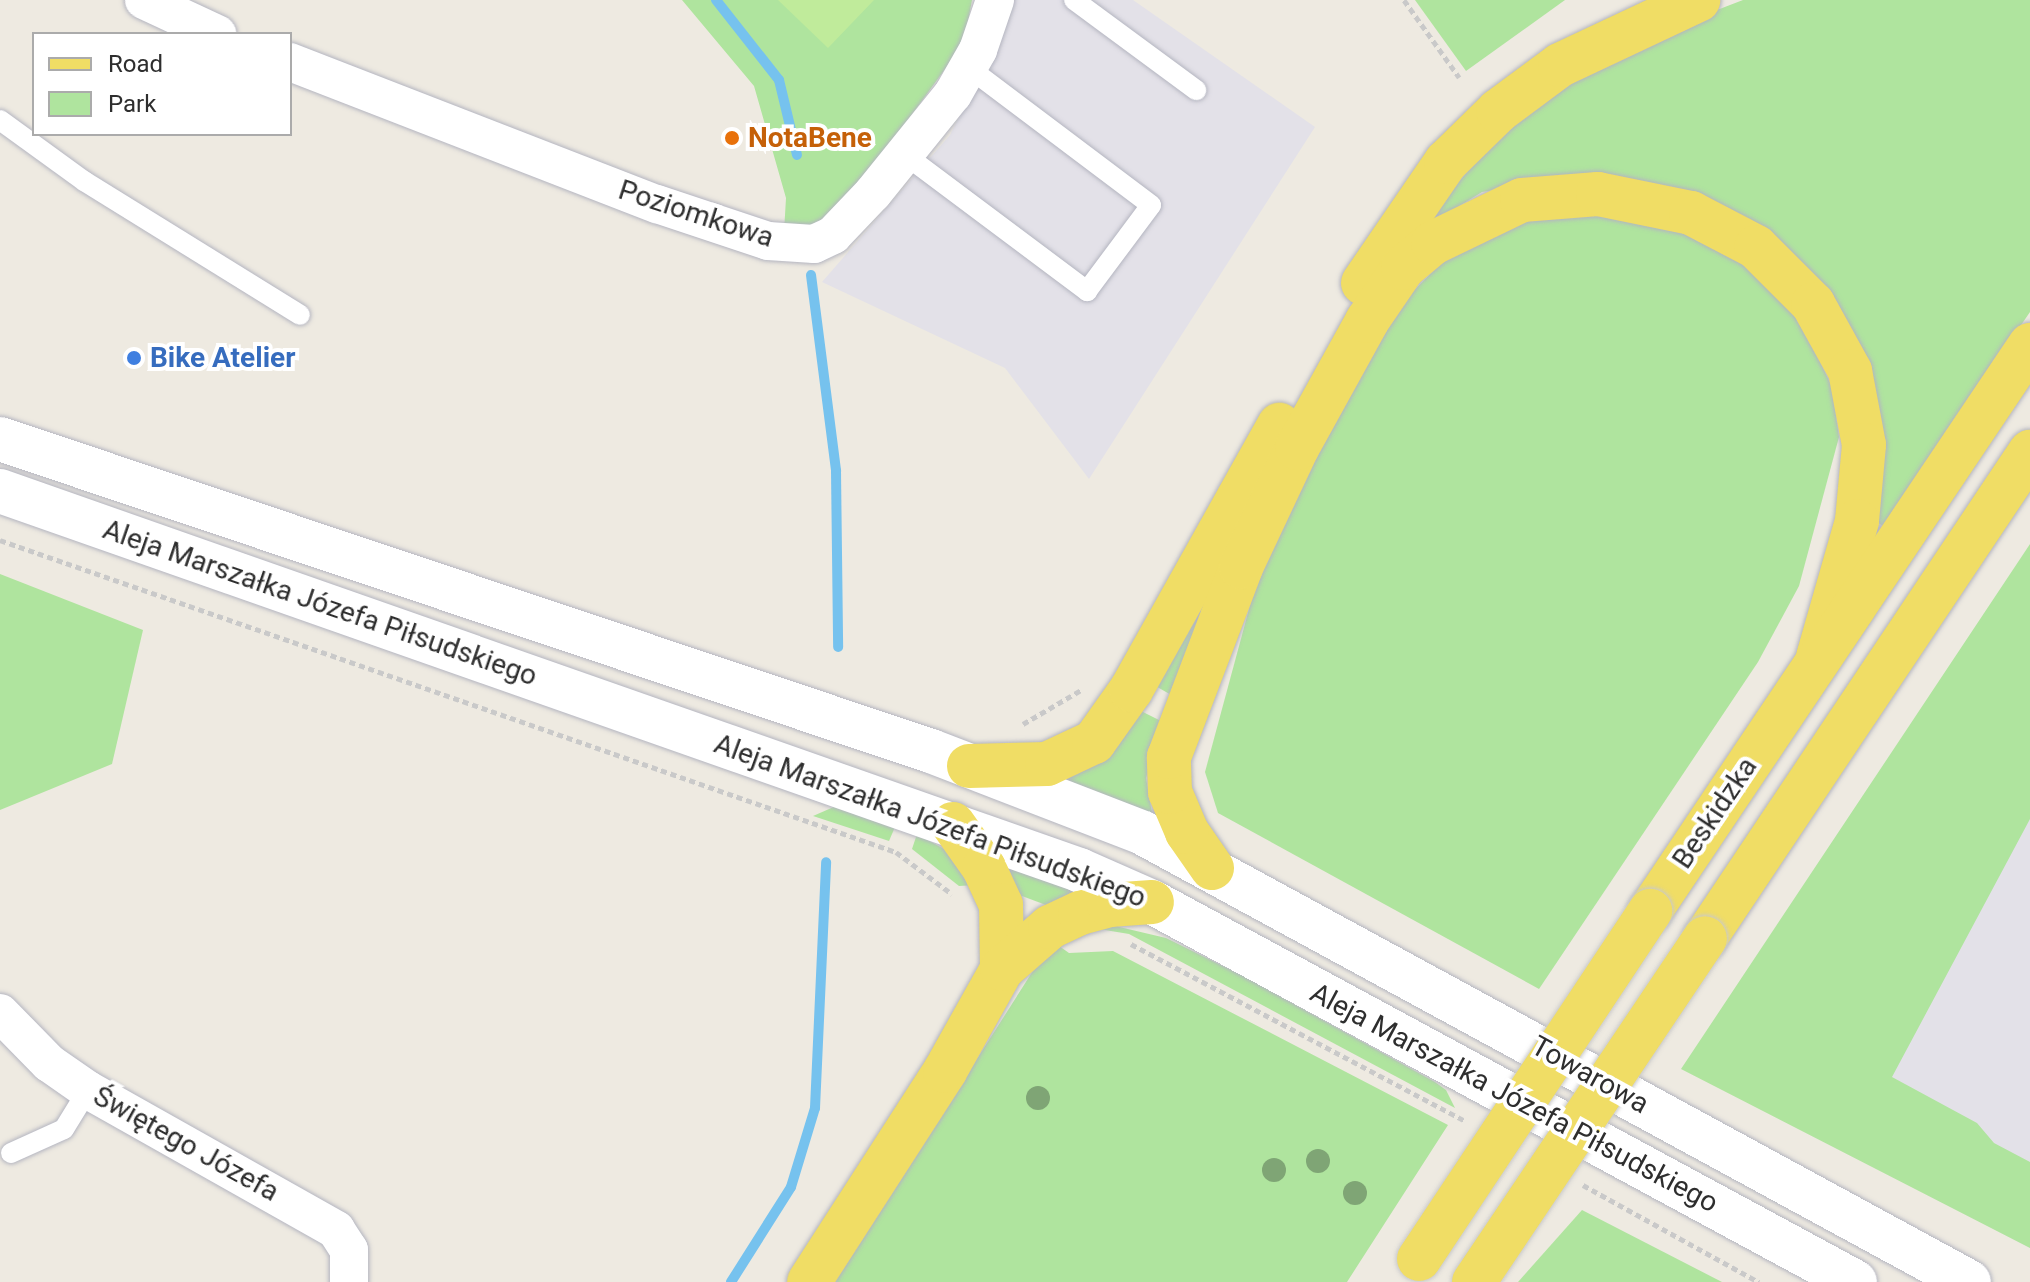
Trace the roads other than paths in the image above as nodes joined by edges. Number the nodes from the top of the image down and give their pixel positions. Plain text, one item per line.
1 (144, 0) edge
2 (995, 0) edge
3 (1074, 0) edge
4 (1698, 0) edge
5 (213, 32) edge
6 (292, 63) edge
7 (968, 67) junction
8 (1196, 90) dead end
9 (0, 120) edge
10 (904, 154) junction
11 (300, 315) dead end
12 (2030, 345) edge
13 (0, 439) edge
14 (2030, 452) edge
15 (0, 491) edge
16 (1818, 657) junction
17 (969, 766) junction
18 (953, 824) junction
19 (1212, 868) junction
20 (1152, 902) junction
21 (1002, 969) junction
22 (0, 1013) edge
23 (88, 1090) junction
24 (11, 1153) dead end
25 (1411, 1271) edge
26 (349, 1282) edge
27 (809, 1282) edge
28 (1474, 1282) edge
29 (1855, 1282) edge
30 (1969, 1282) edge

1 - 5 street
2 - 7 street, Poziomkowa
3 - 8 lane
4 - 17 main road
6 - 10 street, Poziomkowa
7 - 10 street, Poziomkowa
7 - 10 lane
9 - 11 lane
12 - 16 main road, Beskidzka
13 - 17 main road, Aleja Marszałka Józefa Piłsudskiego
14 - 28 main road, bridge
15 - 18 main road, Aleja Marszałka Józefa Piłsudskiego
16 - 19 main road
16 - 25 main road, Beskidzka, bridge
17 - 19 main road, Aleja Marszałka Józefa Piłsudskiego
18 - 20 main road, Aleja Marszałka Józefa Piłsudskiego
18 - 21 main road
19 - 30 main road, Towarowa
20 - 21 main road
20 - 29 main road, Aleja Marszałka Józefa Piłsudskiego
21 - 27 main road
22 - 23 street, Świętego Józefa
23 - 24 lane
23 - 26 street, Świętego Józefa

